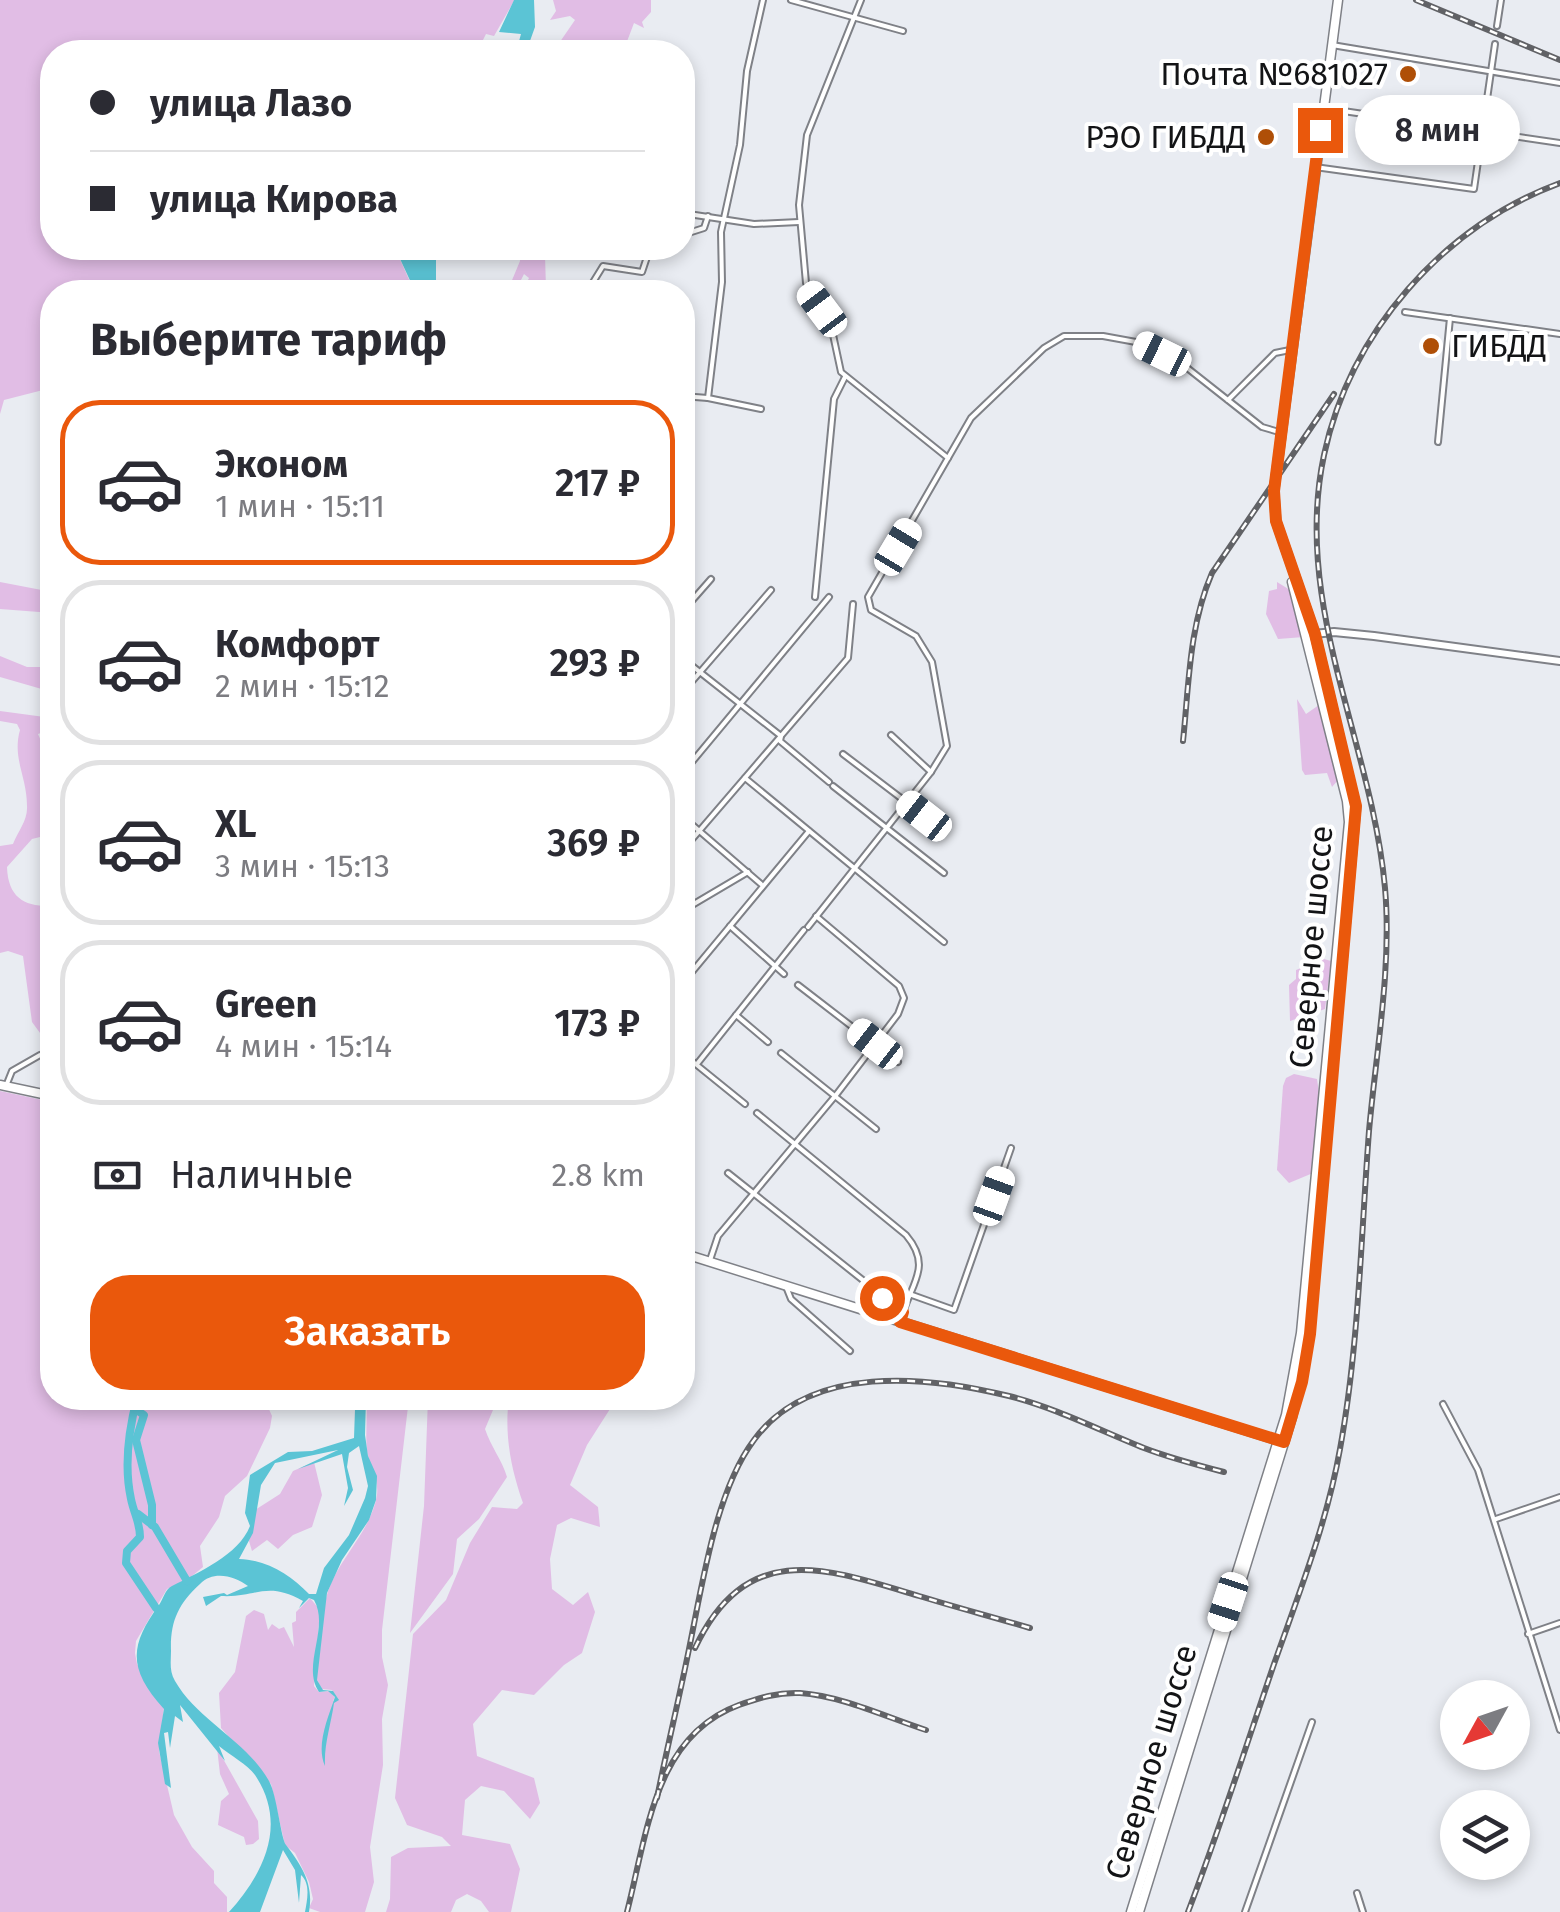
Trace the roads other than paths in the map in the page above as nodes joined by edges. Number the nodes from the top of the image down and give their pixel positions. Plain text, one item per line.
1 (763, 0) edge
2 (792, 0) edge
3 (861, 0) edge
4 (1338, 0) edge
5 (1501, 0) edge
6 (854, 16) junction
7 (1497, 26) dead end
8 (902, 31) dead end
9 (1494, 44) dead end
10 (1332, 45) junction
11 (1491, 70) junction
12 (1560, 83) edge
13 (1324, 108) junction
14 (1482, 134) junction
15 (1560, 143) edge
16 (1315, 167) junction
17 (695, 214) edge
18 (708, 216) junction
19 (725, 220) junction
20 (798, 222) junction
21 (695, 231) edge
22 (646, 260) edge
23 (594, 280) edge
24 (1405, 312) dead end
25 (1450, 318) junction
26 (1560, 334) edge
27 (1290, 350) junction
28 (846, 377) junction
29 (695, 397) edge
30 (708, 398) junction
31 (1228, 400) junction
32 (760, 409) dead end
33 (1279, 432) junction
34 (1438, 442) dead end
35 (949, 459) junction
36 (711, 580) dead end
37 (771, 590) dead end
38 (815, 597) dead end
39 (828, 597) dead end
40 (695, 598) edge
41 (853, 604) dead end
42 (1312, 635) junction
43 (1560, 662) edge
44 (695, 667) edge
45 (700, 671) junction
46 (695, 677) edge
47 (741, 705) junction
48 (890, 735) dead end
49 (781, 736) junction
50 (843, 754) dead end
51 (695, 759) edge
52 (931, 772) junction
53 (745, 778) junction
54 (906, 802) junction
55 (695, 826) edge
56 (887, 827) junction
57 (700, 830) junction
58 (942, 830) dead end
59 (809, 831) junction
60 (695, 836) edge
61 (855, 868) junction
62 (748, 872) junction
63 (944, 873) dead end
64 (762, 884) junction
65 (695, 903) edge
66 (816, 916) junction
67 (730, 926) junction
68 (944, 942) dead end
69 (777, 965) junction
70 (695, 968) edge
71 (784, 974) dead end
72 (798, 985) dead end
73 (736, 1016) junction
74 (768, 1042) dead end
75 (875, 1044) junction
76 (781, 1052) dead end
77 (40, 1055) dead end
78 (898, 1062) dead end
79 (697, 1064) joint
80 (3, 1086) edge
81 (40, 1094) edge
82 (836, 1095) junction
83 (746, 1104) dead end
84 (757, 1113) dead end
85 (876, 1130) dead end
86 (795, 1144) junction
87 (1011, 1148) dead end
88 (728, 1172) dead end
89 (754, 1194) junction
90 (695, 1257) edge
91 (710, 1262) junction
92 (788, 1286) junction
93 (912, 1295) junction
94 (903, 1312) junction
95 (900, 1322) junction
96 (850, 1351) dead end
97 (1443, 1404) dead end
98 (1281, 1442) junction
99 (1560, 1498) edge
100 (1496, 1518) junction
101 (1560, 1623) edge
102 (1528, 1634) junction
103 (1312, 1722) dead end
104 (1560, 1730) edge
105 (1356, 1894) dead end
106 (1135, 1912) edge
107 (1245, 1912) edge
108 (1362, 1912) edge

1 - 19 street
2 - 6 street
3 - 6 street
4 - 10 main road, Северное шоссе
5 - 7 street
6 - 8 street
6 - 20 street
9 - 11 street
10 - 11 street
10 - 13 main road, Северное шоссе
11 - 12 street
11 - 14 street
13 - 14 street
13 - 16 main road, Северное шоссе
14 - 15 street
14 - 16 street
16 - 27 main road, Северное шоссе
17 - 18 street
18 - 19 street
18 - 21 street
19 - 20 street
19 - 30 street
20 - 28 street
22 - 23 street
24 - 25 street
25 - 26 street
25 - 34 street
27 - 31 street
27 - 33 main road, Северное шоссе
28 - 35 street
28 - 38 street
29 - 30 street
30 - 32 street
31 - 33 street
31 - 35 street
33 - 42 main road, Северное шоссе
35 - 52 street
36 - 40 street
37 - 45 street
39 - 47 street
41 - 49 street
42 - 43 street
42 - 98 main road, Северное шоссе
44 - 45 street
45 - 46 street
45 - 47 street
47 - 49 street
47 - 51 street
48 - 52 street
49 - 53 street
49 - 56 street
50 - 54 street
52 - 54 street
53 - 57 street
53 - 59 street
54 - 56 street
54 - 58 street
55 - 57 street
56 - 61 street
56 - 63 street
57 - 60 street
57 - 62 street
59 - 61 street
59 - 64 street
61 - 66 street
61 - 68 street
62 - 64 street
62 - 65 street
64 - 67 street
66 - 69 street
66 - 75 street
67 - 69 street
67 - 70 street
69 - 71 street
69 - 73 street
72 - 75 street
73 - 74 street
73 - 79 street
75 - 78 street
75 - 82 street
76 - 82 street
77 - 80 street
79 - 83 street
80 - 81 main road
82 - 85 street
82 - 86 street
84 - 86 street
86 - 89 street
86 - 93 street
87 - 93 street
88 - 89 street
89 - 91 street
89 - 94 street
90 - 91 main road
91 - 92 main road
92 - 95 main road
92 - 96 street
93 - 94 street
94 - 95 street
95 - 98 main road
97 - 100 street
98 - 106 main road, Северное шоссе
99 - 100 street
100 - 102 street
101 - 102 street
102 - 104 street
103 - 107 street
105 - 108 street

